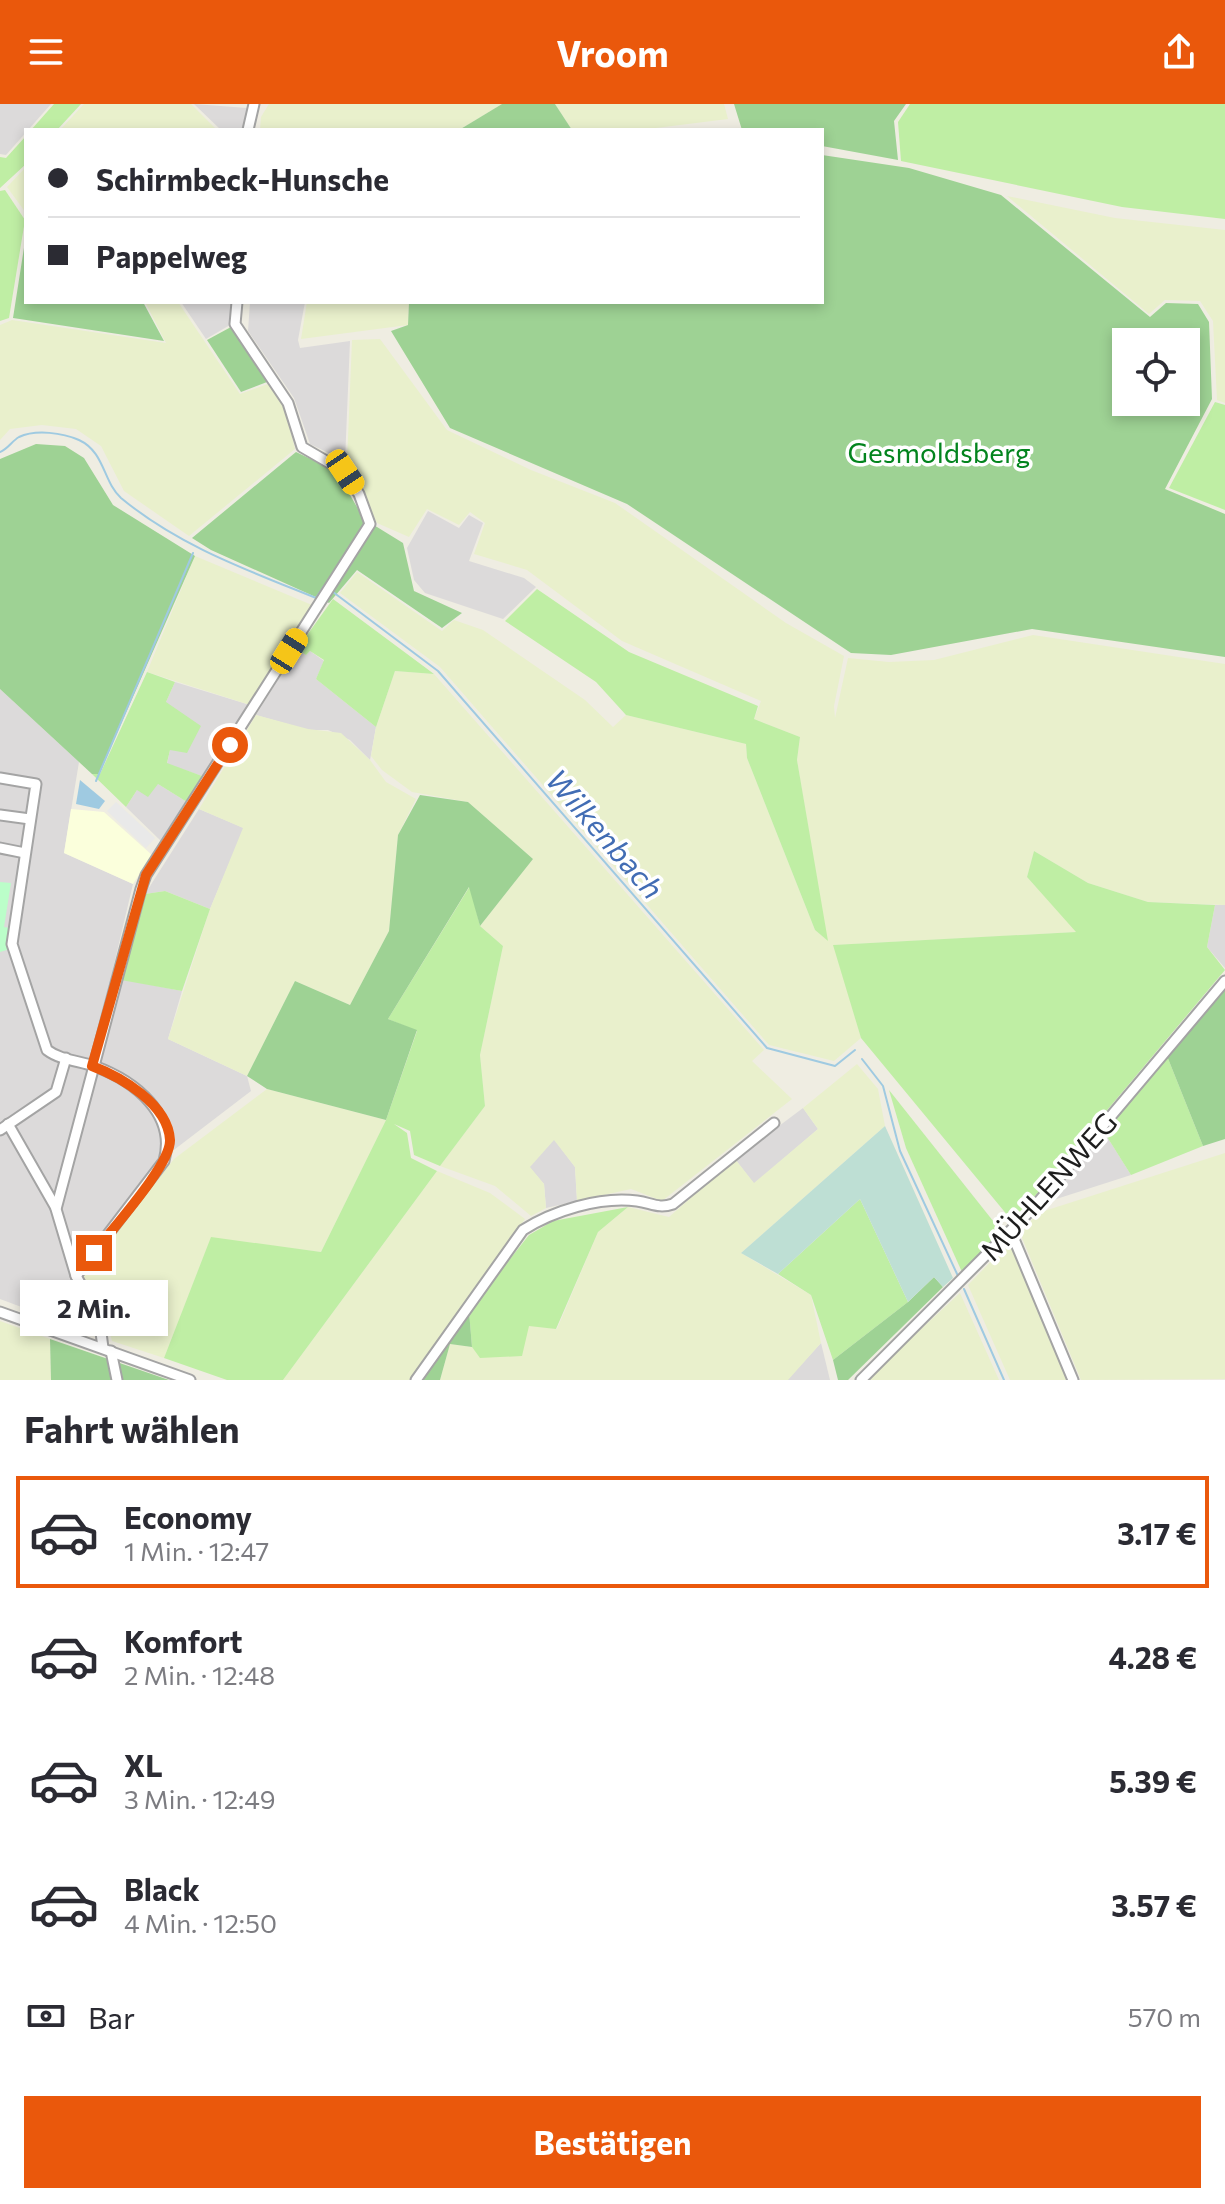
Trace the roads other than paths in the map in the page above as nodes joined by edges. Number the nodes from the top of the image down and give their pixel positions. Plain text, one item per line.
1 (254, 104) edge
2 (248, 128) edge
3 (237, 304) edge
4 (0, 778) edge
5 (0, 815) edge
6 (30, 819) junction
7 (0, 848) edge
8 (25, 853) junction
9 (1225, 981) edge
10 (66, 1058) junction
11 (92, 1066) junction
12 (774, 1123) dead end
13 (4, 1127) edge
14 (56, 1209) junction
15 (1011, 1232) junction
16 (76, 1276) junction
17 (0, 1312) edge
18 (107, 1350) junction
19 (117, 1380) edge
20 (190, 1380) edge
21 (416, 1380) edge
22 (861, 1380) edge
23 (1073, 1380) edge

1 - 2 street
3 - 11 street
4 - 6 street
5 - 6 street
6 - 8 street
7 - 8 street
8 - 10 street
9 - 15 street, MÜHLENWEG
10 - 11 street
10 - 13 street
11 - 14 street
11 - 16 street
12 - 21 street
13 - 14 street
14 - 16 street
15 - 22 street, MÜHLENWEG
15 - 23 street
16 - 18 street
17 - 18 street
18 - 19 street
18 - 20 street

